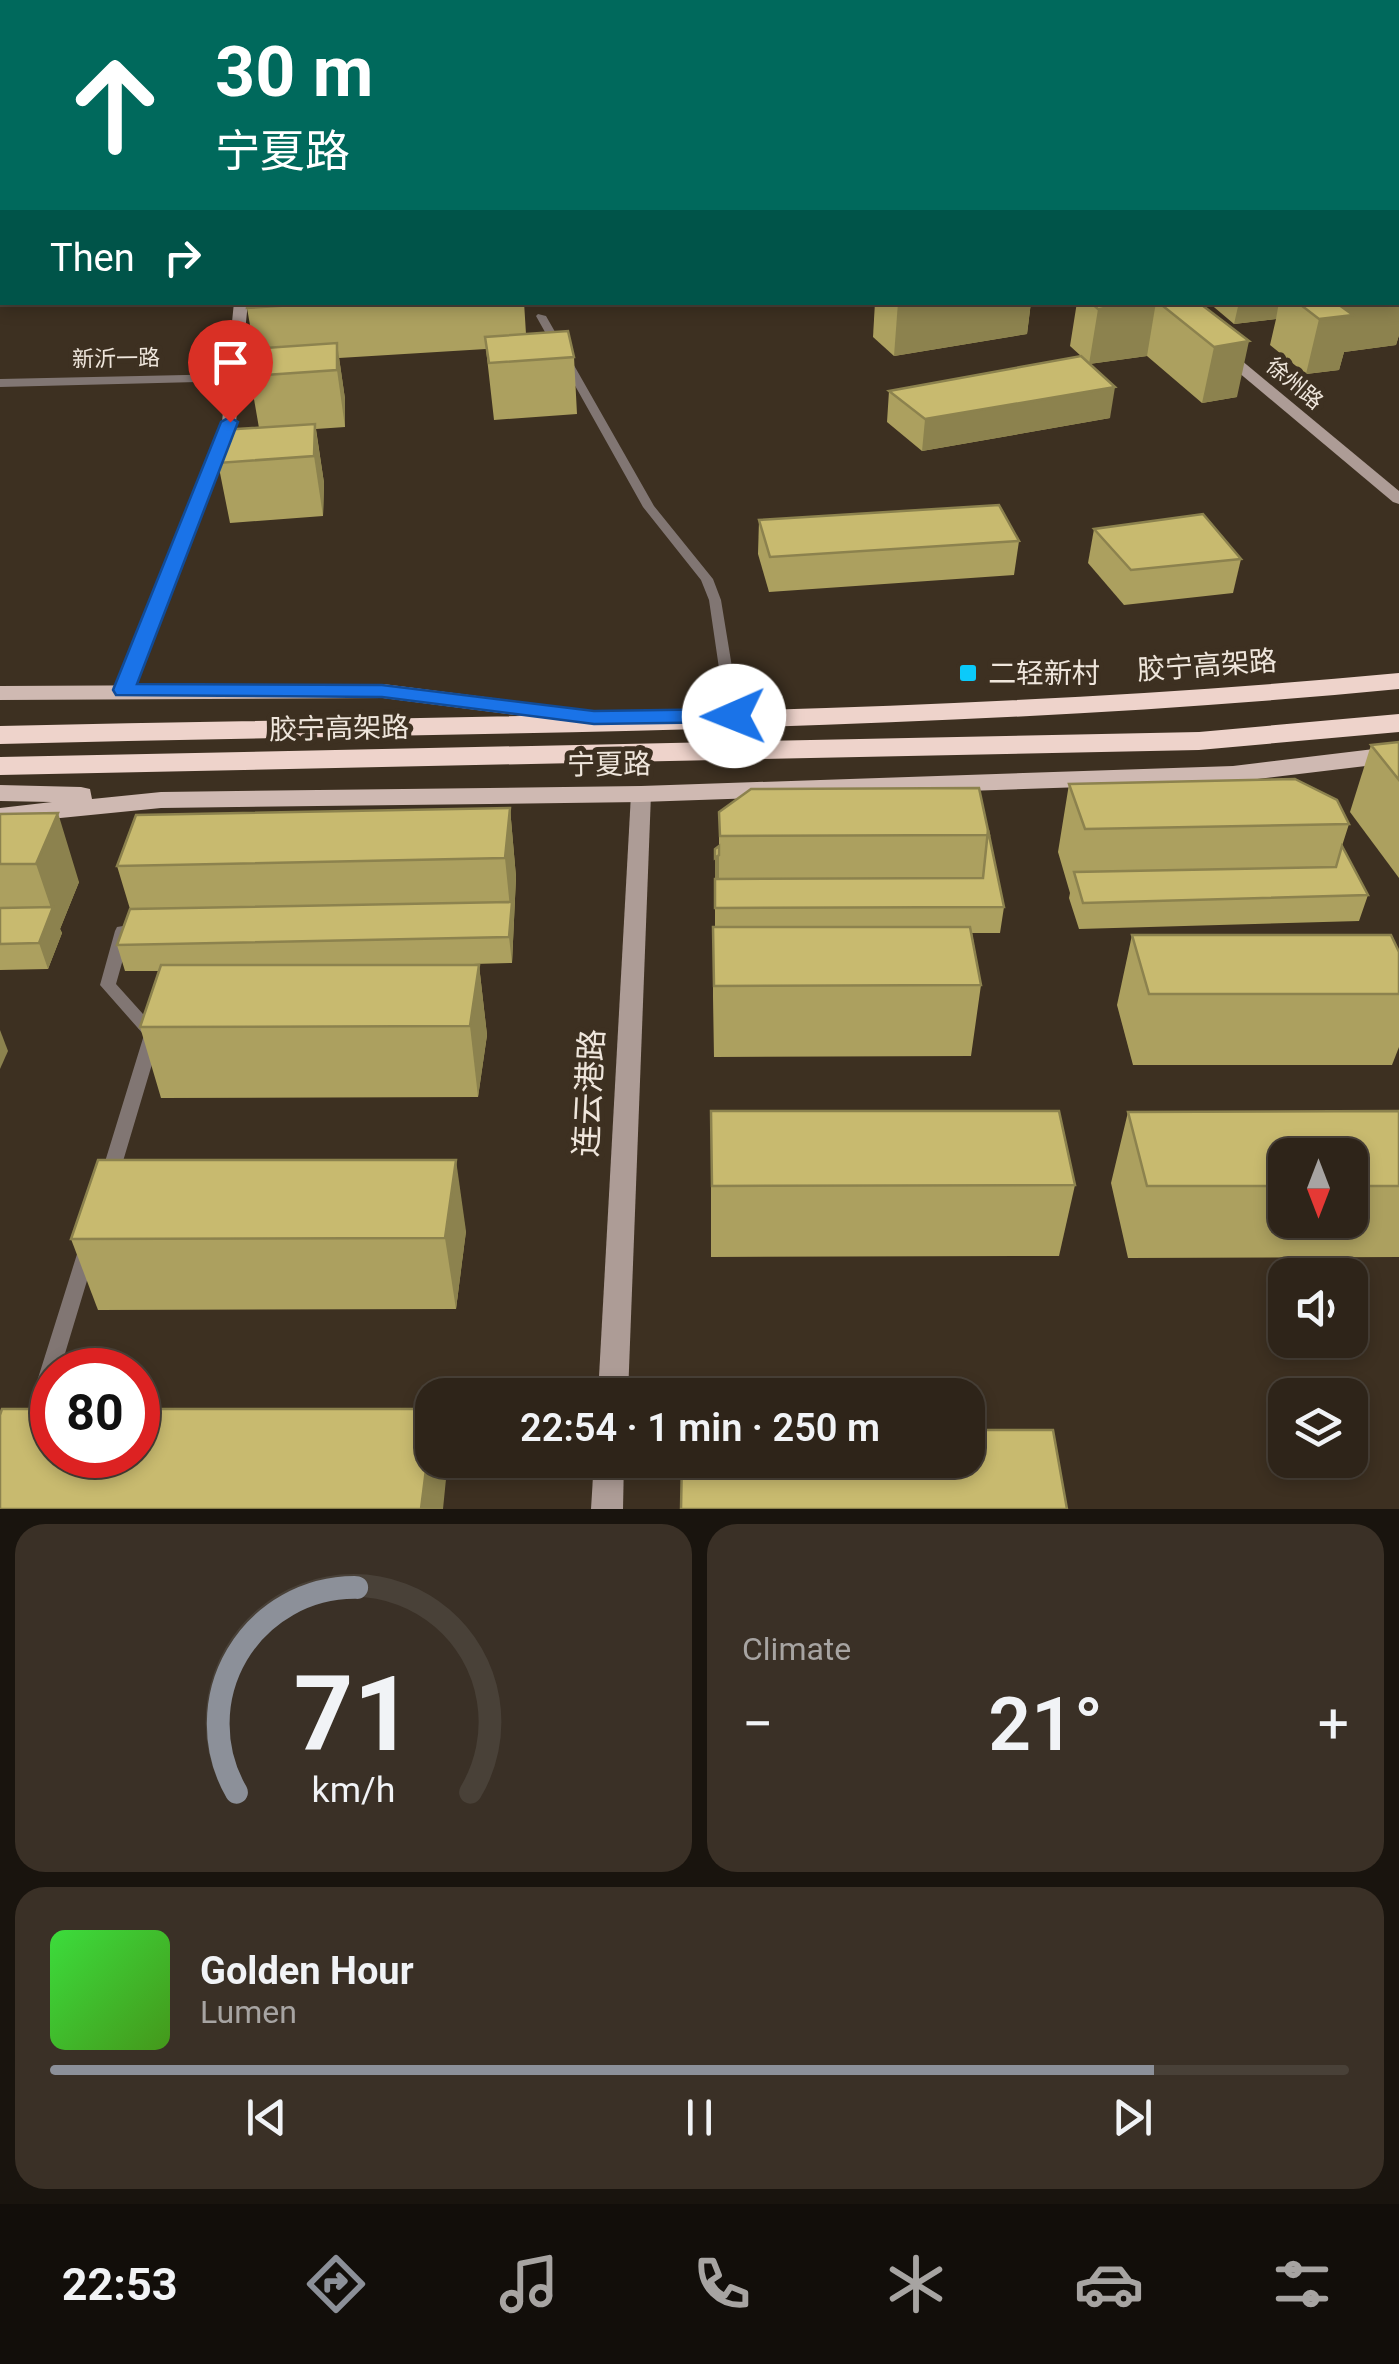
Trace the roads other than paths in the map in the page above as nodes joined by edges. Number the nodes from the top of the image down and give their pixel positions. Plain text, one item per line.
1 (241, 305) edge
2 (540, 316) dead end
3 (1210, 342) edge
4 (232, 378) junction
5 (0, 383) edge
6 (1399, 498) edge
7 (1399, 681) edge
8 (124, 690) junction
9 (0, 694) edge
10 (734, 716) junction
11 (594, 718) junction
12 (1399, 723) edge
13 (0, 735) edge
14 (1399, 754) edge
15 (0, 766) edge
16 (0, 792) edge
17 (641, 794) junction
18 (158, 810) junction
19 (0, 816) edge
20 (129, 911) edge
21 (613, 1378) edge
22 (25, 1452) edge
23 (609, 1478) edge
24 (607, 1509) edge

1 - 4 street
2 - 10 lane
3 - 6 street, 徐州路
4 - 5 street, 新沂一路
4 - 8 street
7 - 10 highway, 胶宁高架路
8 - 9 main road, 宁夏路
8 - 11 main road, 宁夏路
10 - 11 highway, 胶宁高架路
11 - 13 highway, 胶宁高架路
12 - 15 highway, 胶宁高架路
14 - 17 main road, 宁夏路
16 - 18 main road
17 - 18 main road, 宁夏路
17 - 21 street, 连云港路
18 - 19 main road, 宁夏路
20 - 22 lane
23 - 24 street

